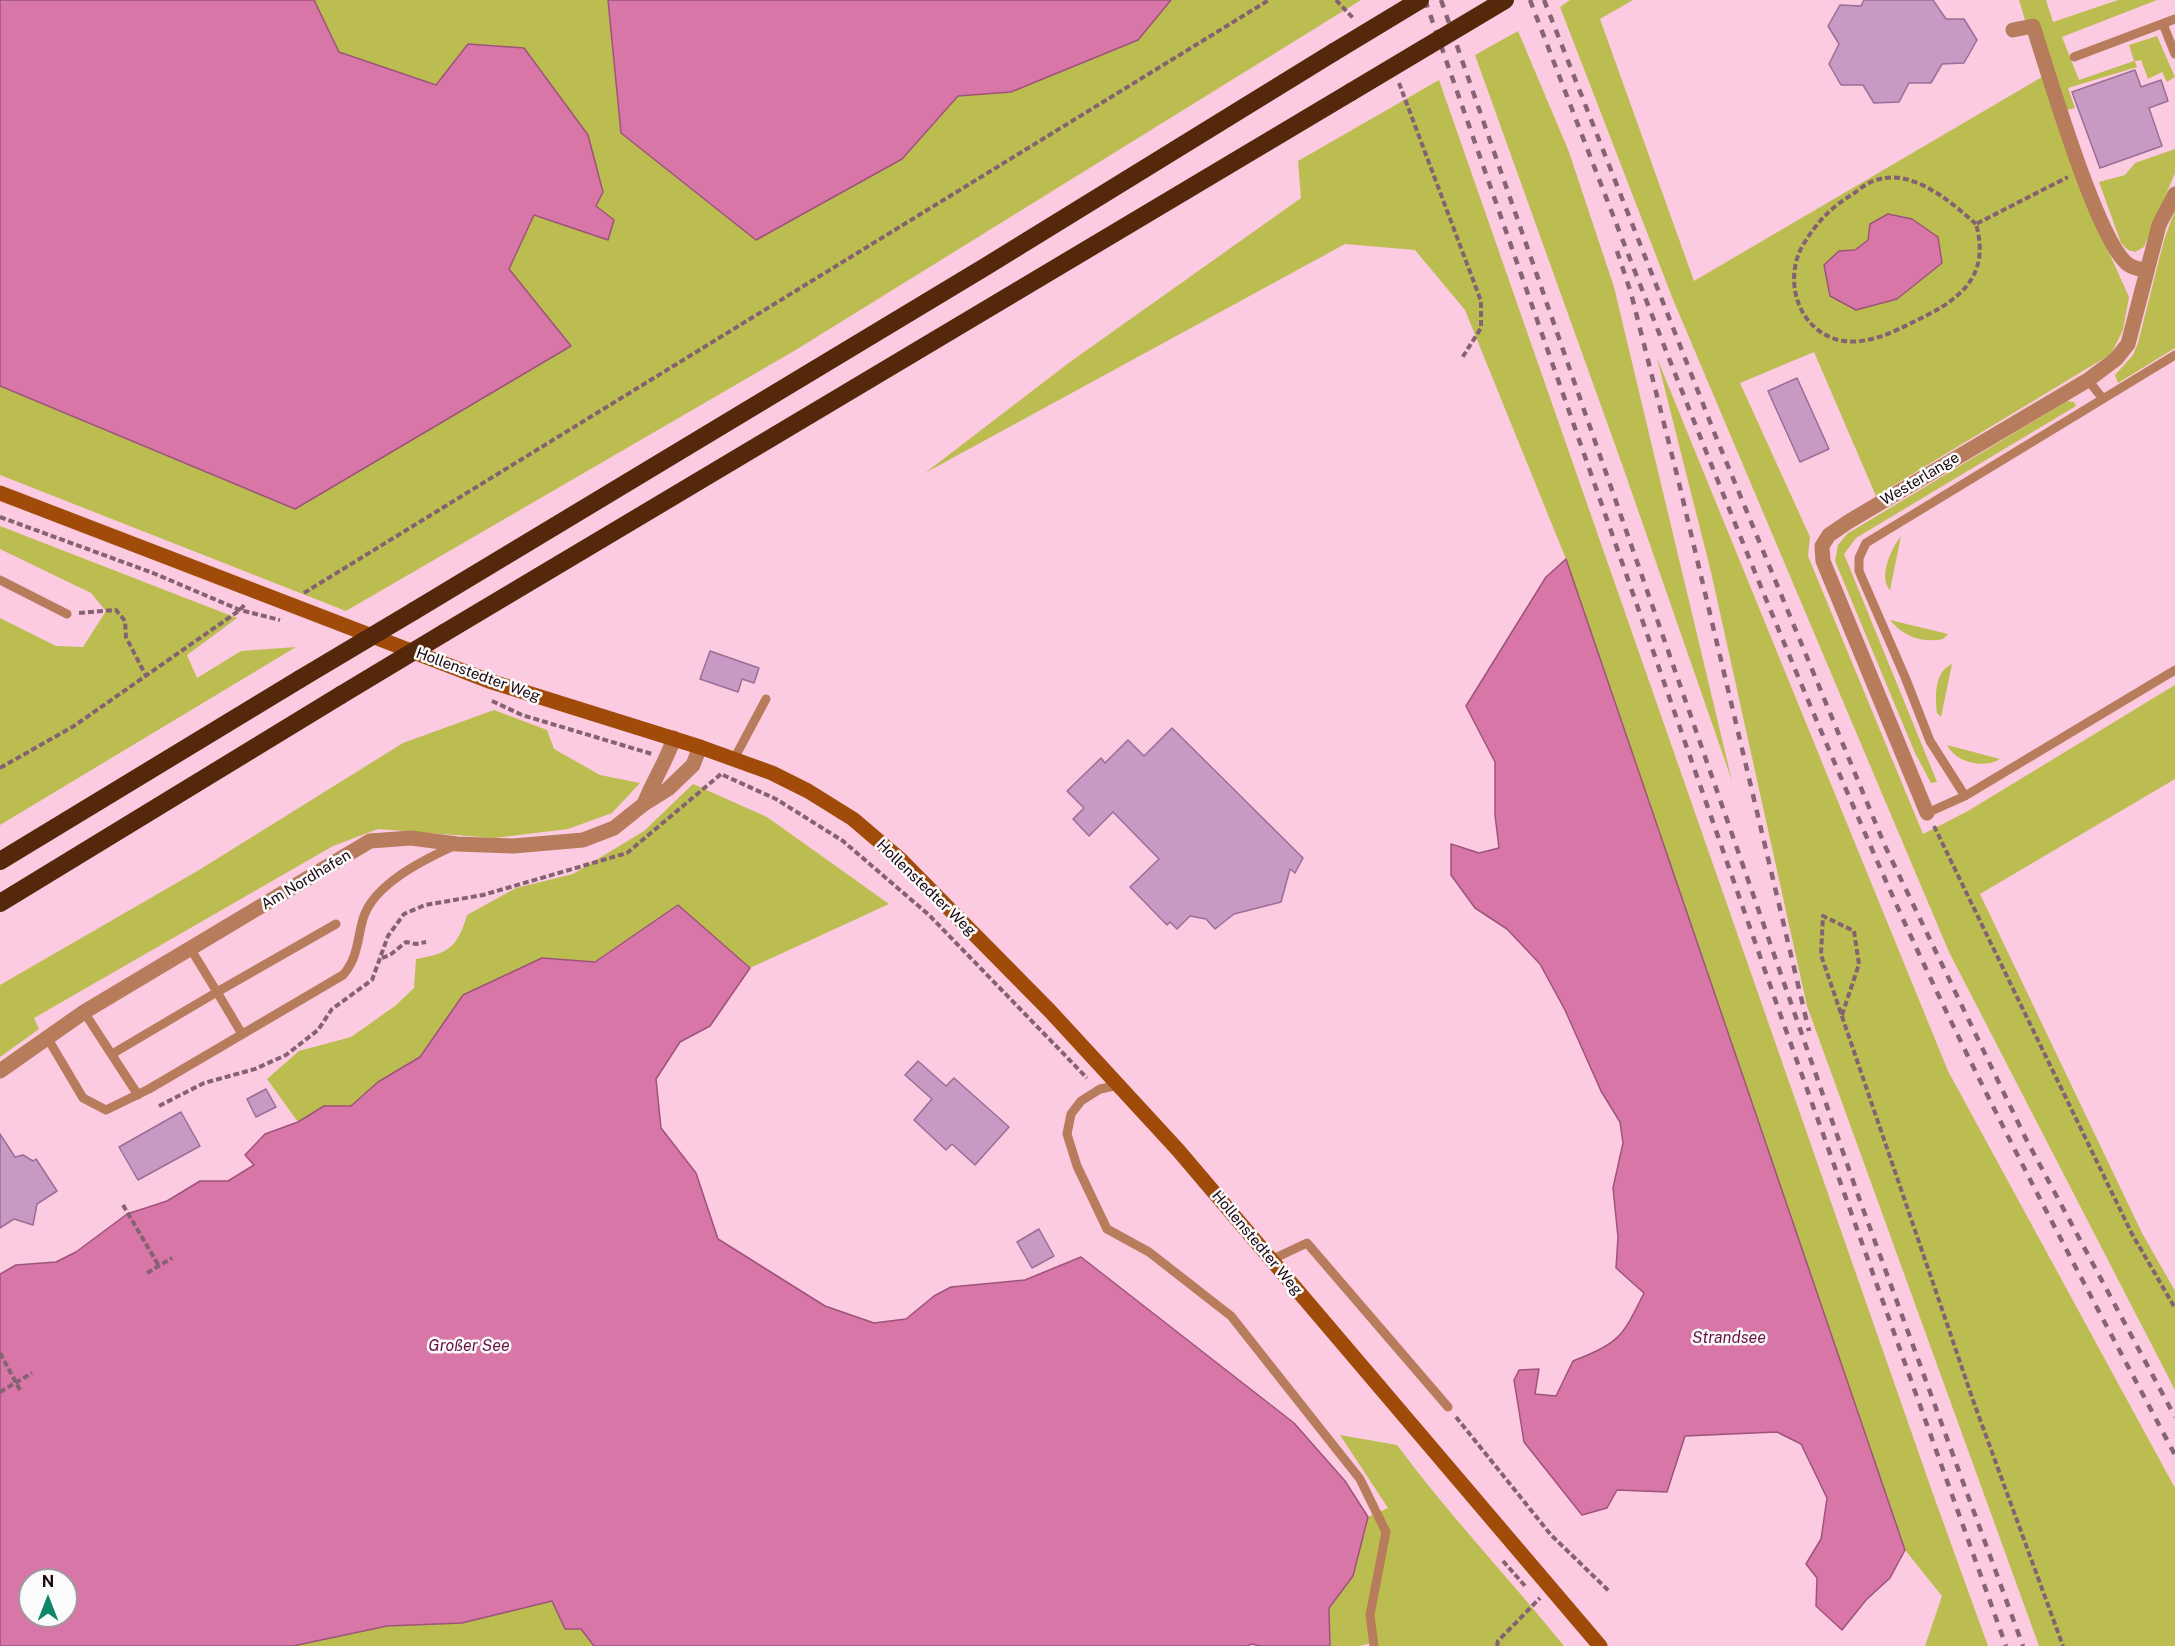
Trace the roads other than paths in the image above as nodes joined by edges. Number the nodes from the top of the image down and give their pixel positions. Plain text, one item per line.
1 (1420, 0) edge
2 (1505, 0) edge
3 (2175, 19) edge
4 (2163, 24) junction
5 (2013, 30) dead end
6 (2175, 54) edge
7 (2074, 57) dead end
8 (2175, 194) edge
9 (2146, 270) junction
10 (2175, 355) edge
11 (2088, 380) junction
12 (2103, 399) junction
13 (0, 493) edge
14 (0, 580) edge
15 (67, 614) road end
16 (2175, 670) edge
17 (766, 699) dead end
18 (674, 738) junction
19 (700, 747) junction
20 (734, 759) junction
21 (1965, 796) junction
22 (644, 804) junction
23 (1927, 813) joint
24 (457, 844) junction
25 (0, 861) edge
26 (0, 903) edge
27 (336, 924) dead end
28 (190, 948) junction
29 (217, 992) junction
30 (84, 1012) junction
31 (242, 1034) junction
32 (48, 1040) junction
33 (112, 1054) junction
34 (0, 1071) edge
35 (1119, 1085) junction
36 (138, 1095) junction
37 (1270, 1260) junction
38 (1448, 1407) road end
39 (1374, 1646) edge
40 (1600, 1646) edge

1 - 25 highway, bridge
2 - 26 highway, bridge
3 - 4 lane
4 - 6 lane
4 - 7 lane
5 - 9 street
8 - 9 street, Westerlange
9 - 11 street, Westerlange
10 - 12 lane
11 - 12 lane
11 - 23 street, Westerlange
12 - 21 lane
13 - 18 main road, Hollenstedter Weg
14 - 15 lane
16 - 21 lane
17 - 20 lane
18 - 19 main road, Hollenstedter Weg
18 - 22 street, Am Nordhafen
19 - 20 main road, Hollenstedter Weg
19 - 22 street, Am Nordhafen
20 - 35 main road, Hollenstedter Weg
21 - 23 lane
22 - 24 street, Am Nordhafen
24 - 28 street, Am Nordhafen
24 - 31 lane
27 - 29 lane
28 - 29 lane
28 - 30 street, Am Nordhafen
29 - 31 lane
29 - 33 lane
30 - 32 street, Am Nordhafen
30 - 33 lane
31 - 36 lane
32 - 34 street, Am Nordhafen
32 - 36 lane
33 - 36 lane
35 - 37 main road, Hollenstedter Weg
35 - 39 lane
37 - 38 lane
37 - 40 main road, Hollenstedter Weg

